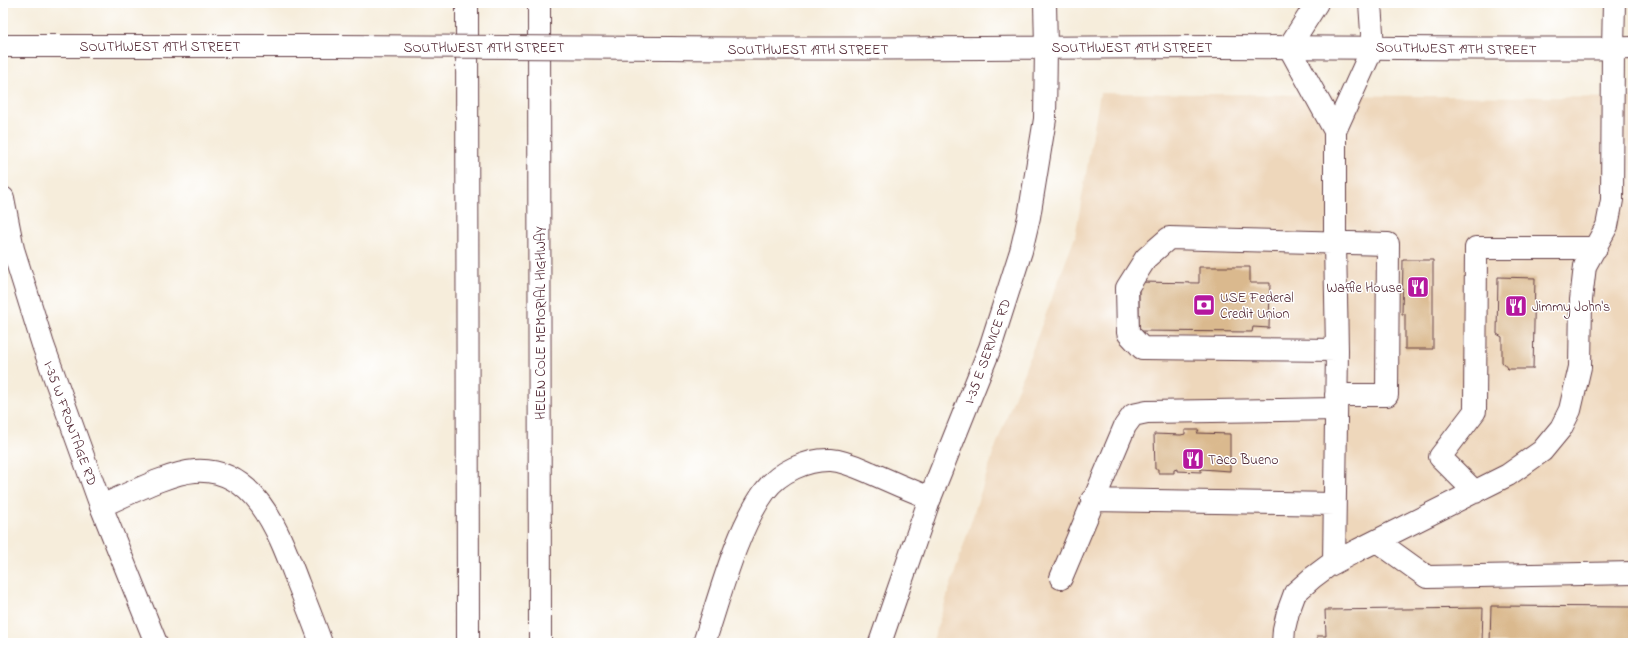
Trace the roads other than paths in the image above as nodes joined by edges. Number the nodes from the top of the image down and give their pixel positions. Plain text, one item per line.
1 (467, 3) edge
2 (540, 3) edge
3 (1045, 3) edge
4 (1317, 3) edge
5 (1370, 3) edge
6 (1614, 3) edge
7 (3, 46) edge
8 (1046, 47) junction
9 (1289, 47) junction
10 (1373, 47) junction
11 (1623, 48) edge
12 (1335, 131) junction
13 (3, 198) edge
14 (1334, 242) junction
15 (1596, 248) junction
16 (1337, 350) junction
17 (1336, 402) junction
18 (1475, 492) junction
19 (930, 498) junction
20 (1092, 500) junction
21 (1334, 504) junction
22 (101, 506) junction
23 (1377, 541) junction
24 (1334, 563) junction
25 (1633, 573) edge
26 (1061, 578) dead end
27 (887, 637) edge
28 (156, 643) edge
29 (321, 643) edge
30 (468, 643) edge
31 (540, 643) edge
32 (704, 643) edge
33 (1283, 643) edge

1 - 30 main road
2 - 31 main road, HELEN COLE MEMORIAL HIGHWAY
3 - 8 main road, I-35 E SERVICE RD
4 - 9 main road
5 - 10 main road
6 - 11 main road
7 - 8 main road, SOUTHWEST 19TH STREET, bridge
8 - 9 main road, SOUTHWEST 19TH STREET
8 - 19 main road, I-35 E SERVICE RD
9 - 10 main road, SOUTHWEST 19TH STREET
9 - 12 main road
10 - 11 main road, SOUTHWEST 19TH STREET
10 - 12 main road
11 - 15 main road
12 - 14 main road
13 - 22 main road, I-35 W FRONTAGE RD
14 - 16 main road
14 - 16 main road
14 - 17 main road
15 - 18 main road
15 - 18 main road
16 - 17 main road
17 - 20 main road
17 - 21 main road
18 - 23 main road
19 - 27 main road, I-35 E SERVICE RD
19 - 32 main road
20 - 21 main road
20 - 26 main road
21 - 24 main road
22 - 28 main road, I-35 W FRONTAGE RD
22 - 29 main road
23 - 24 main road
23 - 25 main road
24 - 33 main road

